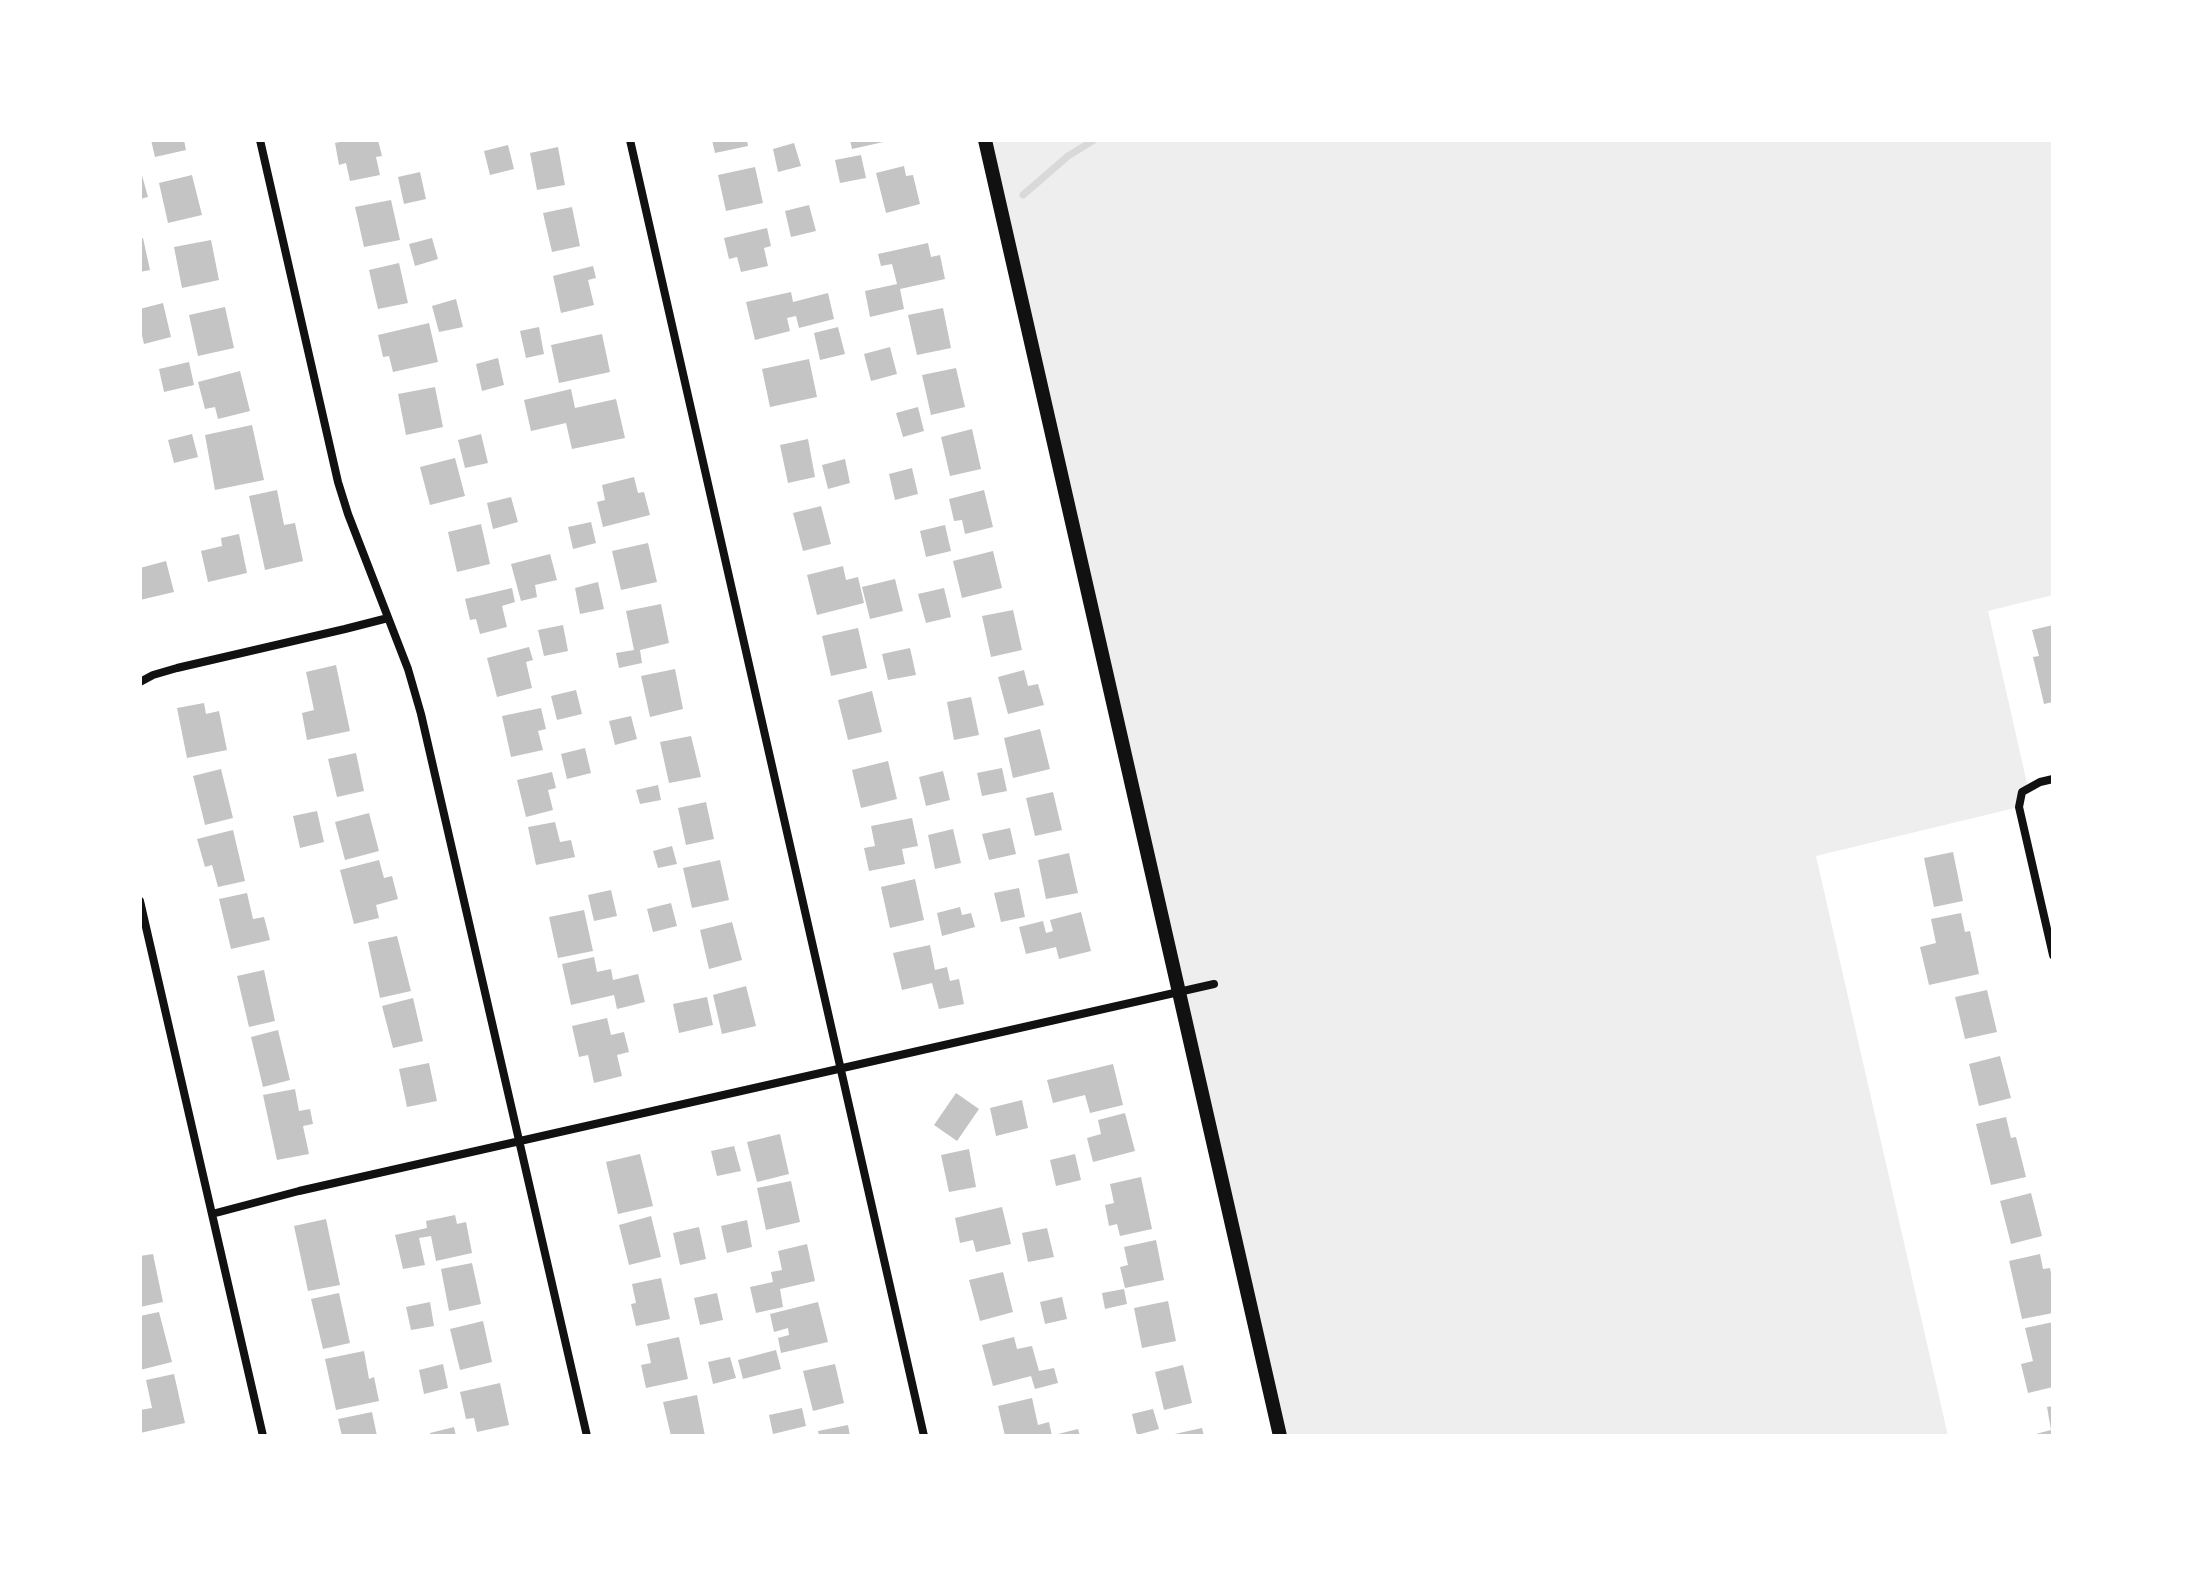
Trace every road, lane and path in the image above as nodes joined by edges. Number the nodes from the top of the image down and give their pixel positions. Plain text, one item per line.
1 (260, 140) edge
2 (630, 140) edge
3 (985, 140) edge
4 (388, 618) junction
5 (140, 682) edge
6 (2053, 779) edge
7 (140, 901) edge
8 (2053, 955) edge
9 (1214, 984) dead end
10 (1179, 993) junction
11 (841, 1069) junction
12 (519, 1142) junction
13 (212, 1214) junction
14 (263, 1436) edge
15 (587, 1436) edge
16 (924, 1436) edge
17 (1280, 1436) edge

1 - 4 street
2 - 11 street
3 - 10 street
4 - 5 street
4 - 12 street
6 - 8 street
7 - 13 street
9 - 10 street
10 - 11 street
10 - 17 street
11 - 12 street
11 - 16 street
12 - 13 street
12 - 15 street
13 - 14 street

